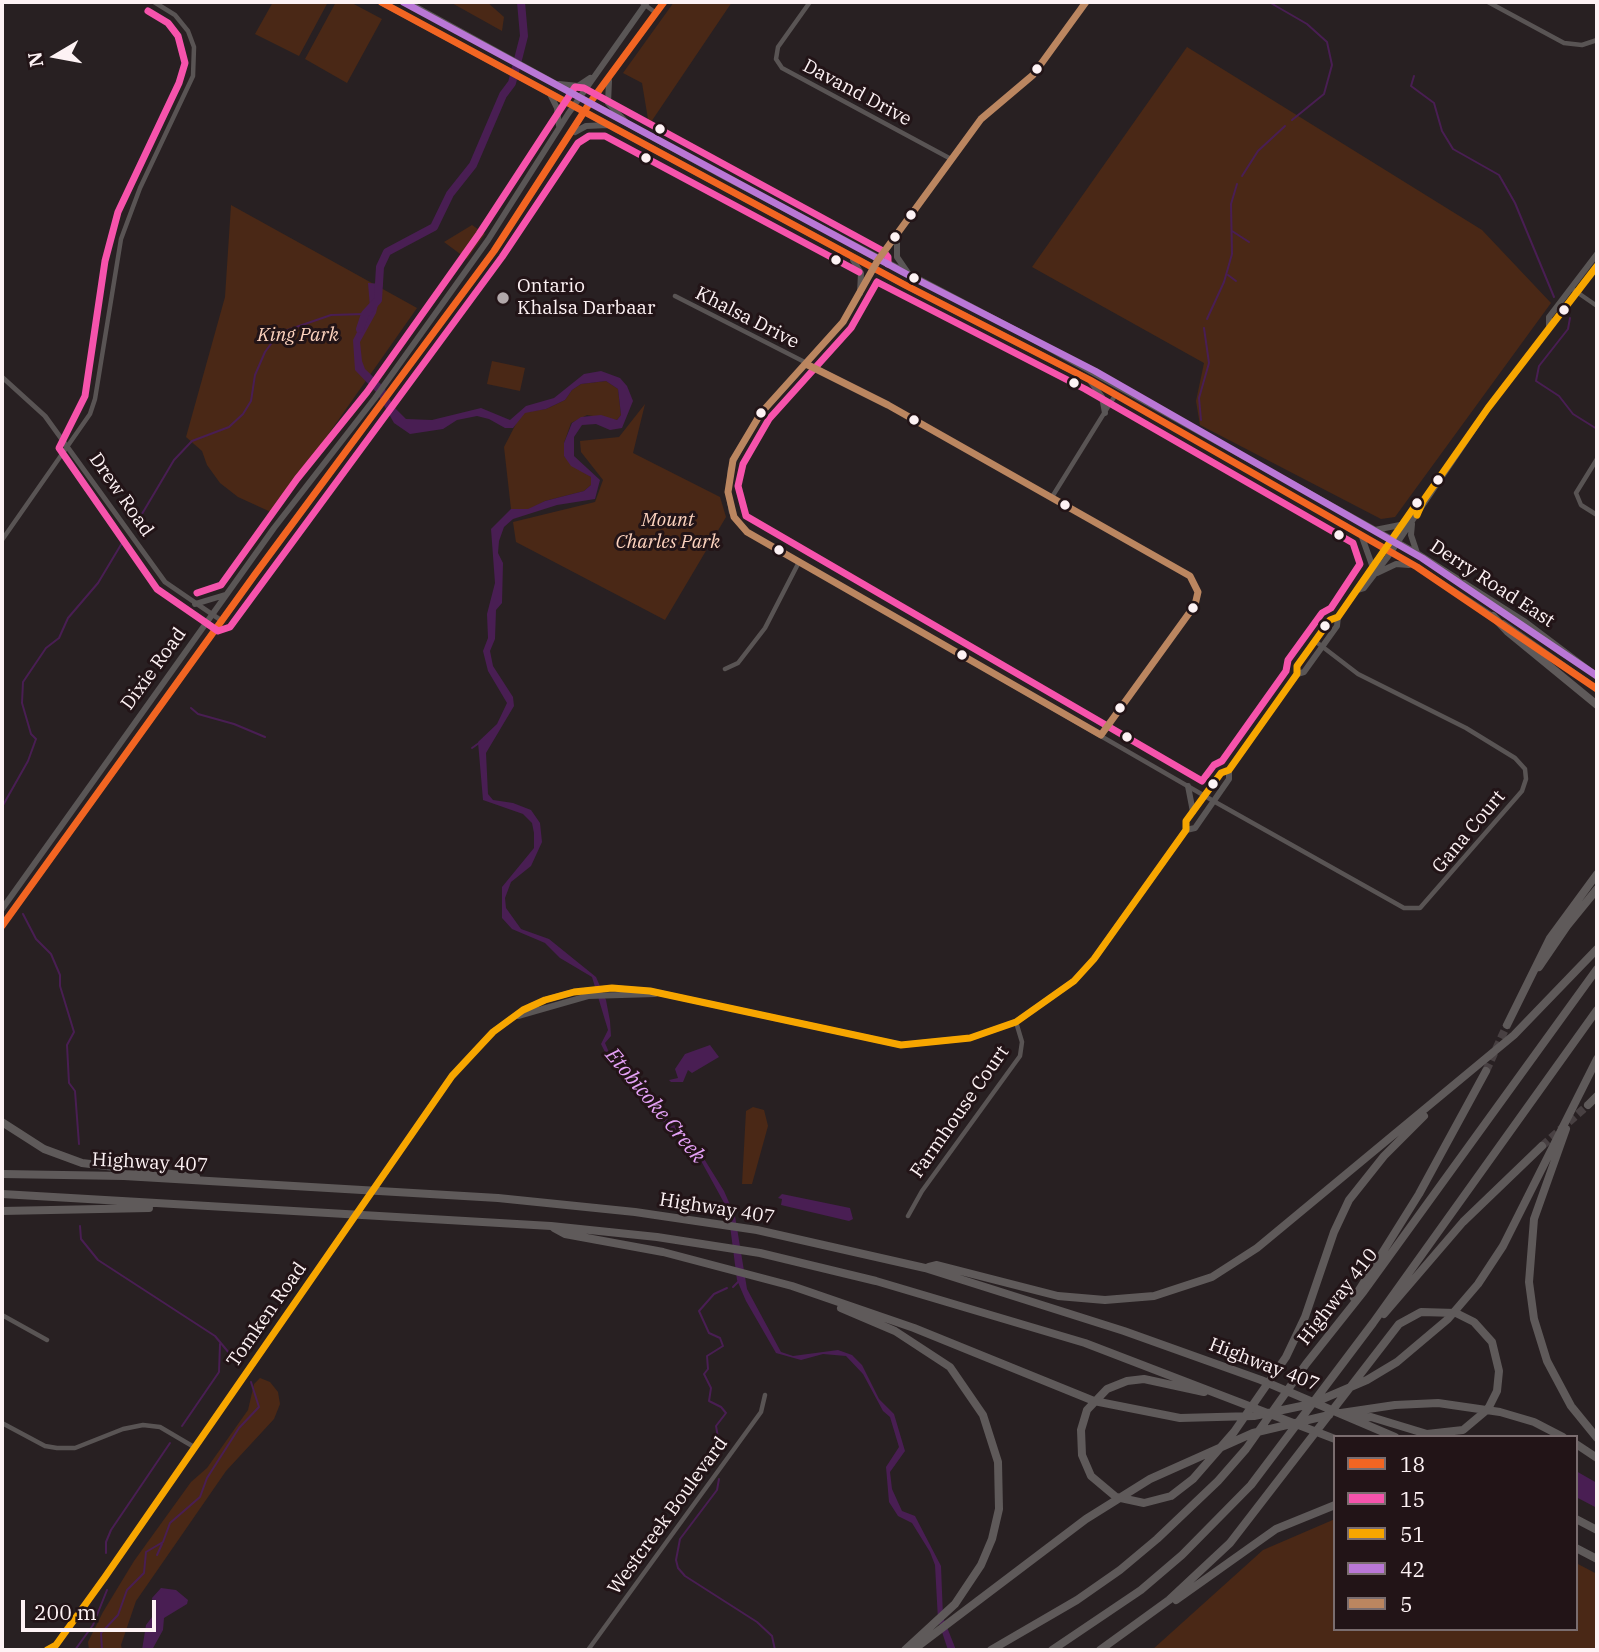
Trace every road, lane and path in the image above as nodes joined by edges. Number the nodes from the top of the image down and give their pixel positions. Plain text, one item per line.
1 (154, 2) edge
2 (381, 2) edge
3 (407, 2) edge
4 (664, 2) edge
5 (810, 2) edge
6 (1086, 2) edge
7 (1488, 2) edge
8 (644, 3) edge
9 (656, 13) junction
10 (1597, 40) edge
11 (594, 76) junction
12 (610, 76) junction
13 (553, 83) junction
14 (549, 93) junction
15 (579, 97) junction
16 (589, 104) junction
17 (573, 106) junction
18 (585, 112) junction
19 (628, 124) junction
20 (608, 125) junction
21 (559, 128) junction
22 (570, 135) junction
23 (951, 159) junction
24 (897, 235) junction
25 (846, 254) junction
26 (1597, 254) edge
27 (878, 260) junction
28 (1597, 266) edge
29 (873, 268) junction
30 (912, 278) junction
31 (1571, 288) junction
32 (860, 293) junction
33 (1577, 293) junction
34 (675, 296) dead end
35 (1597, 306) edge
36 (1549, 327) junction
37 (806, 364) junction
38 (2, 377) edge
39 (1090, 380) junction
40 (1121, 387) junction
41 (1116, 396) junction
42 (1105, 413) junction
43 (69, 447) junction
44 (1597, 459) edge
45 (1052, 497) junction
46 (1423, 501) junction
47 (1597, 515) edge
48 (1412, 522) junction
49 (1400, 525) junction
50 (1375, 530) junction
51 (1362, 537) junction
52 (2, 540) edge
53 (1394, 541) junction
54 (1388, 551) junction
55 (1417, 553) junction
56 (799, 562) junction
57 (1372, 565) junction
58 (1417, 567) junction
59 (1375, 574) junction
60 (1357, 590) junction
61 (227, 594) junction
62 (195, 604) junction
63 (213, 614) junction
64 (1493, 616) junction
65 (1338, 618) junction
66 (222, 621) junction
67 (1315, 641) junction
68 (1322, 647) junction
69 (725, 669) dead end
70 (1297, 674) junction
71 (1597, 676) edge
72 (1597, 689) edge
73 (1597, 705) edge
74 (1101, 735) junction
75 (1229, 769) junction
76 (1188, 786) junction
77 (1205, 795) junction
78 (1214, 801) junction
79 (1193, 812) junction
80 (1186, 830) junction
81 (1597, 874) edge
82 (1597, 889) edge
83 (2, 909) edge
84 (2, 926) edge
85 (1597, 949) edge
86 (1597, 969) edge
87 (1521, 996) junction
88 (1597, 1010) edge
89 (1016, 1022) junction
90 (1507, 1025) tunnel mouth
91 (1597, 1059) edge
92 (1486, 1071) tunnel mouth
93 (1445, 1092) junction
94 (1597, 1096) edge
95 (1575, 1103) junction
96 (1588, 1105) tunnel mouth
97 (2, 1122) edge
98 (1542, 1146) tunnel mouth
99 (2, 1174) edge
100 (212, 1182) junction
101 (2, 1194) edge
102 (195, 1206) junction
103 (2, 1211) edge
104 (908, 1216) dead end
105 (551, 1226) junction
106 (925, 1268) junction
107 (824, 1297) junction
108 (1347, 1310) junction
109 (2, 1315) edge
110 (1373, 1323) junction
111 (47, 1340) dead end
112 (1215, 1392) junction
113 (765, 1395) dead end
114 (1353, 1418) junction
115 (2, 1423) edge
116 (1391, 1435) edge
117 (1559, 1435) edge
118 (1330, 1437) edge
119 (1597, 1438) edge
120 (1578, 1445) edge
121 (194, 1447) junction
122 (1597, 1458) edge
123 (1333, 1506) edge
124 (1578, 1520) edge
125 (1597, 1530) edge
126 (1578, 1550) edge
127 (1597, 1559) edge
128 (929, 1634) junction
129 (1113, 1642) junction
130 (56, 1647) edge
131 (47, 1650) edge
132 (588, 1650) edge
133 (905, 1650) edge
134 (913, 1650) edge
135 (991, 1650) edge
136 (1052, 1650) edge
137 (1100, 1650) edge

1 - 43 street
2 - 14 main road, Derry Road East
3 - 13 main road, Derry Road East
4 - 9 main road, Dixie Road
5 - 23 street, Davand Drive
6 - 23 street, Gana Court
7 - 10 street
8 - 9 street
8 - 11 main road, Dixie Road
9 - 12 main road, Dixie Road
11 - 13 main road
11 - 15 main road, Dixie Road
12 - 16 main road, Dixie Road
12 - 19 main road
13 - 15 main road, Derry Road East
14 - 17 main road, Derry Road East
14 - 21 main road
15 - 16 main road, Derry Road East
15 - 17 main road, Dixie Road
16 - 18 main road, Dixie Road
16 - 19 main road, Derry Road East
17 - 18 main road, Derry Road East
17 - 21 main road, Dixie Road
18 - 20 main road, Derry Road East
18 - 22 main road, Dixie Road
19 - 27 main road, Derry Road East
20 - 22 main road
20 - 25 main road, Derry Road East
21 - 61 main road, Dixie Road
22 - 66 main road, Dixie Road
23 - 24 street, Gana Court
24 - 27 street, Gana Court
24 - 30 main road
25 - 29 main road, Derry Road East
25 - 32 main road
26 - 31 main road, Tomken Road
27 - 29 street, Gana Court
27 - 30 main road, Derry Road East
28 - 33 main road, Tomken Road
29 - 32 street, Gana Court
29 - 39 main road, Derry Road East
30 - 40 main road, Derry Road East
31 - 33 street
31 - 36 main road, Tomken Road
32 - 37 street, Gana Court
33 - 35 street
33 - 36 main road, Tomken Road
34 - 37 street, Khalsa Drive
36 - 46 main road, Tomken Road
37 - 45 street, Khalsa Drive
37 - 56 street, Gana Court
38 - 43 street, Drew Road
39 - 41 main road, Derry Road East
39 - 42 main road
40 - 41 street
40 - 50 main road, Derry Road East
41 - 42 street
41 - 51 main road, Derry Road East
42 - 45 street
43 - 52 street
43 - 62 street, Drew Road
44 - 47 street
45 - 74 street, Khalsa Drive
46 - 48 main road, Tomken Road
46 - 49 main road, Tomken Road
48 - 53 main road, Tomken Road
48 - 55 main road
49 - 50 main road
49 - 53 main road, Tomken Road
50 - 53 main road, Derry Road East
51 - 54 main road, Derry Road East
51 - 57 main road
53 - 54 main road, Tomken Road
53 - 55 main road, Derry Road East
54 - 57 main road, Tomken Road
54 - 58 main road, Derry Road East
54 - 59 main road, Tomken Road
55 - 71 main road, Derry Road East
56 - 69 street
56 - 74 street, Gana Court
57 - 60 main road, Tomken Road
58 - 59 main road
58 - 64 main road, Derry Road East
59 - 60 main road, Tomken Road
60 - 65 main road, Tomken Road
61 - 62 main road
61 - 63 main road, Dixie Road
62 - 63 street, Drew Road
63 - 66 street, Drew Road
63 - 83 main road, Dixie Road
64 - 72 main road, Derry Road East
64 - 73 highway
65 - 67 main road, Tomken Road
65 - 68 main road, Tomken Road
66 - 84 main road, Dixie Road
67 - 68 street, Gana Court
67 - 70 main road, Tomken Road
68 - 70 main road, Tomken Road
68 - 78 street, Gana Court
70 - 75 main road, Tomken Road
74 - 76 street, Gana Court
75 - 77 main road, Tomken Road
75 - 78 main road, Tomken Road
76 - 77 street, Gana Court
76 - 79 main road
77 - 78 street, Gana Court
77 - 79 main road, Tomken Road
78 - 80 main road, Tomken Road
79 - 80 main road, Tomken Road
80 - 89 main road, Tomken Road
81 - 87 highway
82 - 87 highway
85 - 93 highway
86 - 108 highway, Highway 410
87 - 90 highway
88 - 110 highway
89 - 104 street, Farmhouse Court
89 - 121 main road, Tomken Road
91 - 95 highway
92 - 108 highway
93 - 106 highway
93 - 112 highway
94 - 96 highway
95 - 107 highway
95 - 119 highway
97 - 100 highway
98 - 110 highway
99 - 100 highway, Highway 407
100 - 106 highway, Highway 407
101 - 102 highway, Highway 407
102 - 103 highway
102 - 105 highway, Highway 407
105 - 107 highway
105 - 112 highway, Highway 407
106 - 114 highway, Highway 407
107 - 128 highway
108 - 135 highway, Highway 410
109 - 111 street
110 - 136 highway
112 - 118 highway, Highway 407
113 - 132 street, Westcreek Boulevard
114 - 116 highway, Highway 407
114 - 129 highway
115 - 121 street
117 - 128 highway
120 - 122 highway
121 - 130 main road, Tomken Road
123 - 129 highway
124 - 125 highway
126 - 127 highway
128 - 133 highway
128 - 134 highway
129 - 137 highway
130 - 131 main road, Tomken Road

